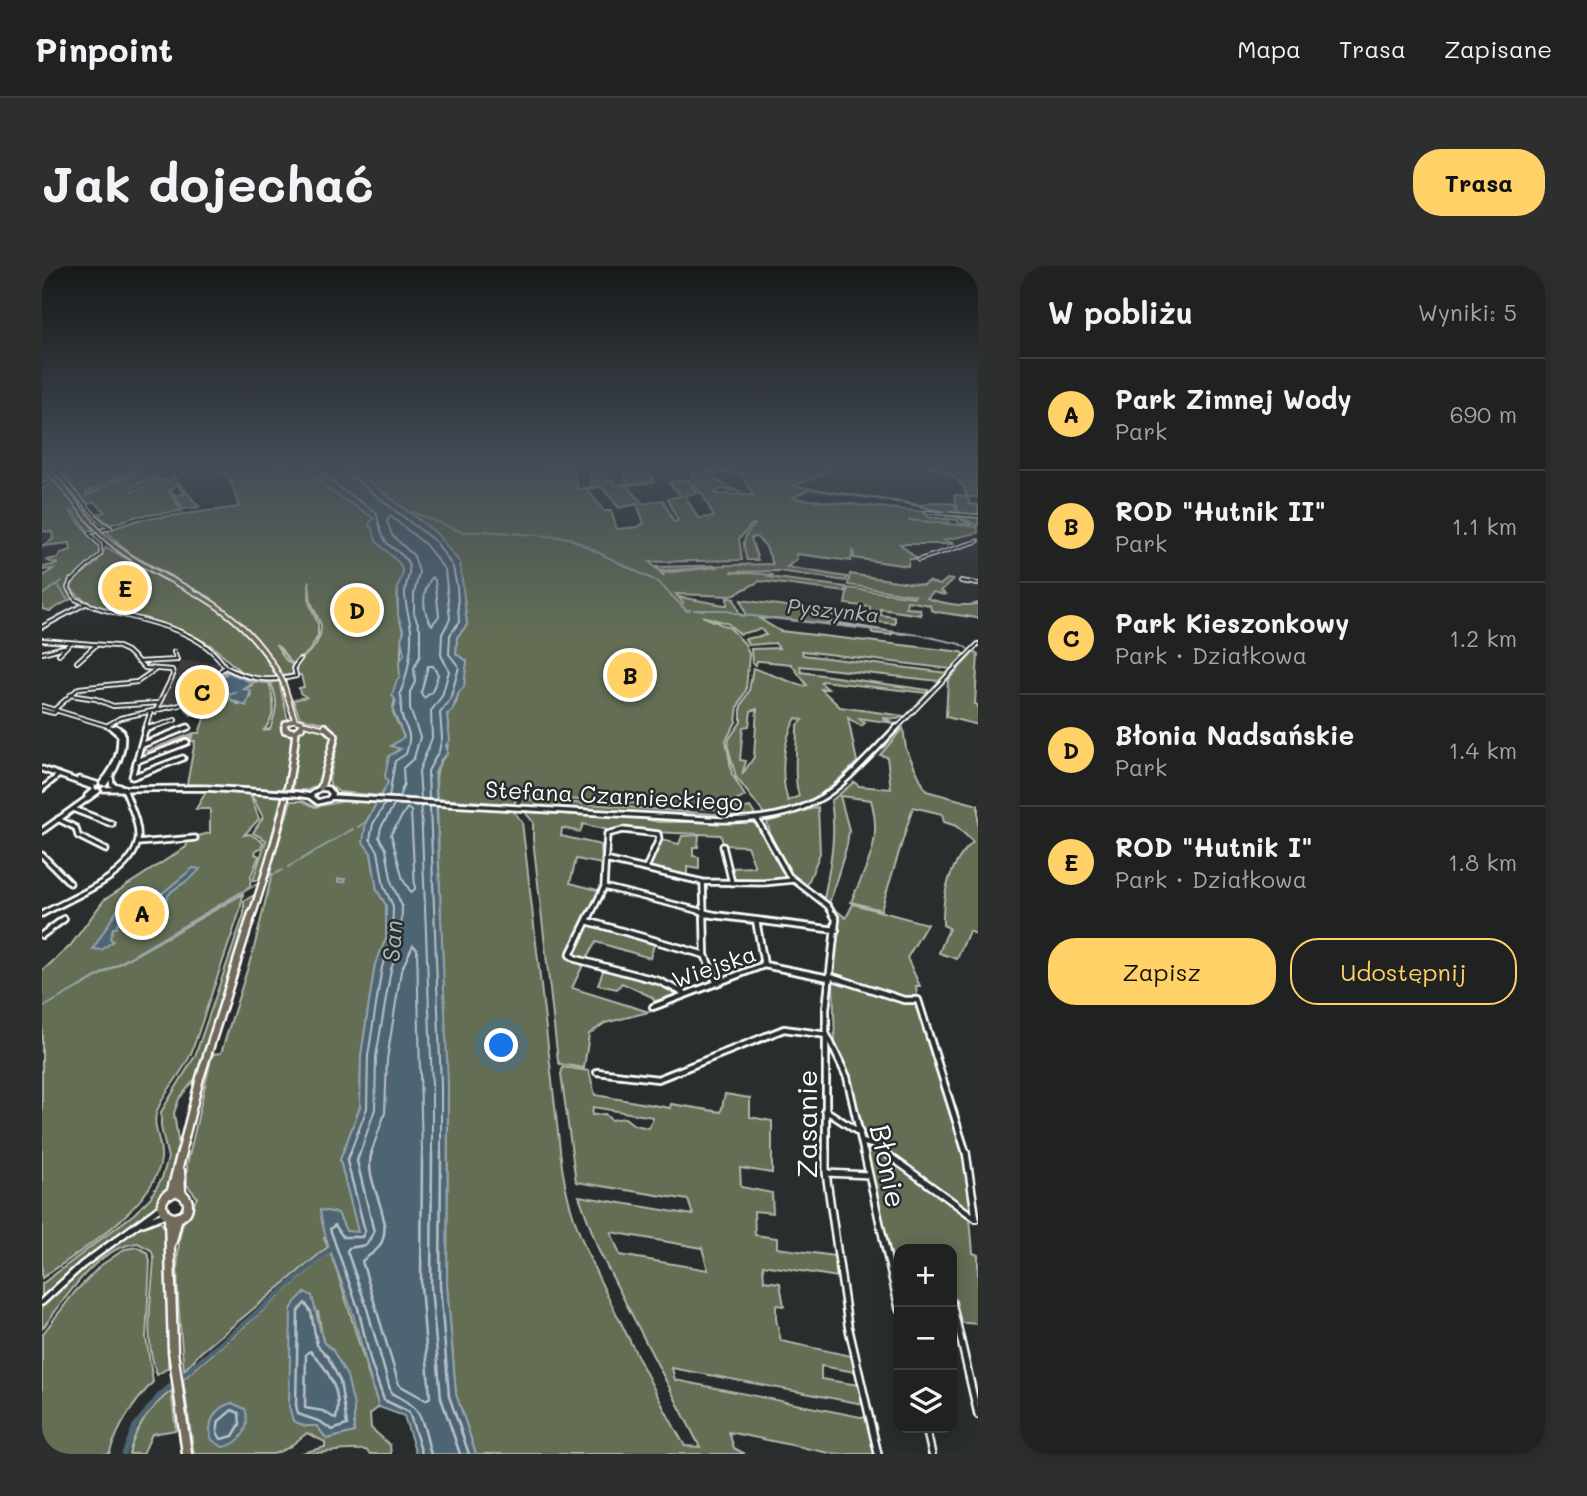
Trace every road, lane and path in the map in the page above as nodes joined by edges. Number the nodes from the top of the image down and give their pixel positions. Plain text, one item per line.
1 (90, 521) edge
2 (101, 521) edge
3 (978, 541) edge
4 (918, 560) dead end
5 (961, 581) dead end
6 (978, 584) edge
7 (85, 604) junction
8 (42, 627) edge
9 (42, 640) edge
10 (70, 643) junction
11 (97, 644) junction
12 (978, 644) edge
13 (64, 647) junction
14 (174, 652) dead end
15 (42, 653) edge
16 (59, 654) dead end
17 (300, 659) dead end
18 (138, 662) junction
19 (77, 663) dead end
20 (225, 667) junction
21 (156, 668) junction
22 (283, 682) joint
23 (69, 695) junction
24 (159, 704) junction
25 (42, 708) edge
26 (56, 710) junction
27 (155, 712) junction
28 (150, 713) junction
29 (292, 713) joint
30 (175, 720) dead end
31 (293, 720) junction
32 (108, 725) junction
33 (303, 725) junction
34 (189, 727) dead end
35 (146, 729) junction
36 (294, 731) junction
37 (187, 742) dead end
38 (142, 745) junction
39 (183, 758) dead end
40 (137, 761) junction
41 (42, 769) edge
42 (60, 775) junction
43 (111, 777) junction
44 (326, 778) joint
45 (104, 785) junction
46 (95, 788) junction
47 (323, 788) junction
48 (42, 789) edge
49 (124, 789) junction
50 (311, 794) junction
51 (332, 796) junction
52 (73, 809) junction
53 (58, 819) junction
54 (758, 819) junction
55 (113, 824) dead end
56 (42, 831) edge
57 (195, 838) dead end
58 (138, 843) junction
59 (723, 846) dead end
60 (106, 849) dead end
61 (42, 855) edge
62 (605, 860) junction
63 (646, 868) junction
64 (793, 880) junction
65 (703, 882) junction
66 (70, 883) dead end
67 (732, 883) junction
68 (604, 887) junction
69 (42, 914) edge
70 (704, 914) junction
71 (64, 919) dead end
72 (756, 920) junction
73 (587, 921) junction
74 (836, 930) junction
75 (42, 935) edge
76 (705, 955) junction
77 (764, 965) junction
78 (829, 977) junction
79 (716, 982) junction
80 (686, 994) junction
81 (653, 1007) dead end
82 (827, 1035) junction
83 (597, 1072) dead end
84 (825, 1110) junction
85 (860, 1133) junction
86 (862, 1142) junction
87 (180, 1167) junction
88 (826, 1172) junction
89 (869, 1175) junction
90 (181, 1192) junction
91 (171, 1194) junction
92 (168, 1214) junction
93 (977, 1219) edge
94 (172, 1244) joint
95 (42, 1302) edge
96 (898, 1307) edge
97 (953, 1307) edge
98 (978, 1415) edge
99 (927, 1433) edge
100 (187, 1454) edge
101 (878, 1454) edge
102 (932, 1454) edge

1 - 22 main road, bridge
2 - 7 street
3 - 4 street
5 - 6 street
7 - 8 street
7 - 20 street
9 - 10 street
10 - 11 street
10 - 13 street
11 - 18 street
11 - 19 street
12 - 54 street, Stefana Czarnieckiego
13 - 15 street
13 - 16 street
14 - 18 street
17 - 20 street
18 - 21 street
20 - 27 street
21 - 23 street
21 - 24 street
22 - 29 main road
23 - 24 street
23 - 26 street
24 - 27 street
25 - 26 street
26 - 32 street
27 - 28 street
28 - 32 street
28 - 35 street
29 - 31 main road
30 - 35 street
31 - 33 main road
31 - 36 main road
32 - 43 street
32 - 45 street
33 - 36 main road
33 - 44 main road
34 - 38 street
35 - 38 street
36 - 87 main road
37 - 40 street
38 - 40 street
39 - 40 street
41 - 42 street
42 - 46 street
42 - 48 street
43 - 45 street
43 - 49 street
44 - 47 main road
45 - 46 street
45 - 49 street
46 - 52 street
47 - 50 street
47 - 51 street
49 - 50 street, bridge
49 - 58 street
50 - 51 street, Stefana Czarnieckiego
51 - 54 street, Stefana Czarnieckiego
52 - 53 street
52 - 55 street
53 - 56 street
53 - 60 street
54 - 64 street
57 - 58 street
58 - 69 street
59 - 67 street
61 - 66 street
62 - 63 street
62 - 63 street
62 - 68 street
63 - 65 street
64 - 67 street
64 - 74 street
65 - 67 street
65 - 70 street
68 - 70 street
68 - 73 street
70 - 72 street
70 - 76 street
71 - 75 street
72 - 74 street
72 - 77 street
73 - 76 street
73 - 80 street
74 - 78 street, Zasanie
76 - 79 street
77 - 78 street, Wiejska
77 - 79 street, Wiejska
78 - 82 street, Zasanie
78 - 93 street, Wiejska
79 - 80 street, Wiejska
80 - 81 street, Wiejska
82 - 83 street
82 - 84 street, Zasanie
82 - 85 street, Błonie
84 - 85 street
84 - 88 street, Zasanie
85 - 86 street, Błonie
86 - 89 street, Błonie
86 - 93 street
87 - 90 main road
87 - 91 main road
88 - 89 street
88 - 101 street, Zasanie
89 - 96 street, Błonie
90 - 91 main road
90 - 92 main road
91 - 92 main road
92 - 94 main road
92 - 95 street
94 - 100 main road
97 - 98 street
99 - 102 street

